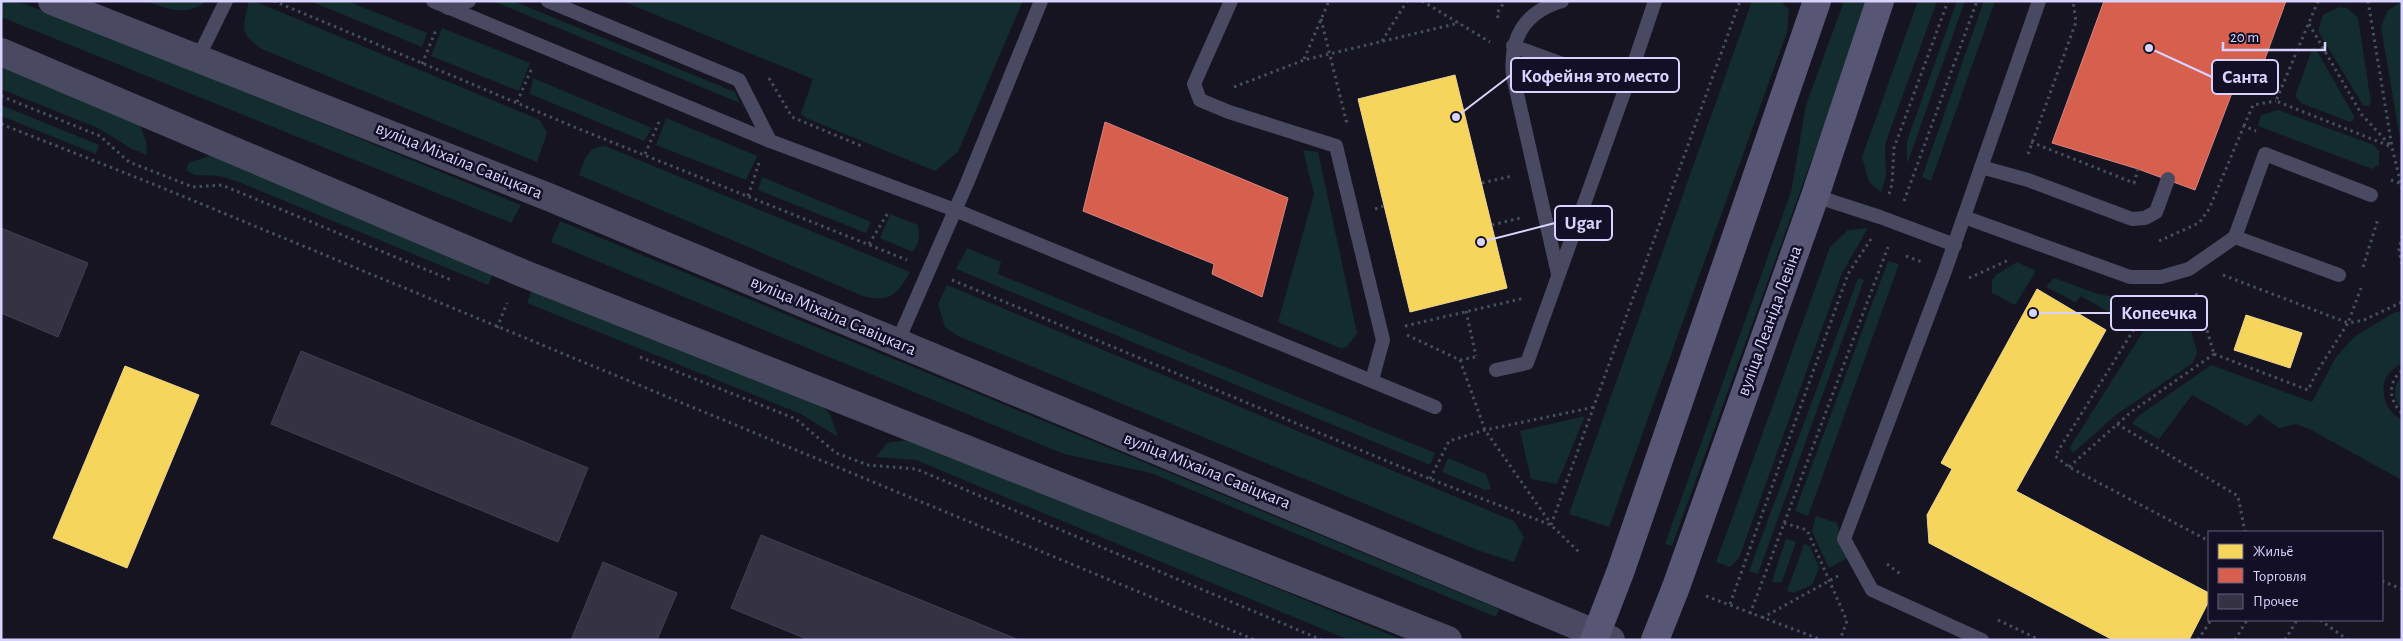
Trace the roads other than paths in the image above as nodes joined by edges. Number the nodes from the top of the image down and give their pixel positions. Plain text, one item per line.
1 (52, 1) edge
2 (226, 1) edge
3 (433, 1) edge
4 (469, 1) edge
5 (548, 1) edge
6 (1040, 1) edge
7 (1231, 1) edge
8 (1562, 1) edge
9 (1655, 1) edge
10 (1817, 1) edge
11 (1880, 1) edge
12 (2039, 1) edge
13 (448, 8) junction
14 (1514, 46) junction
15 (1, 52) edge
16 (198, 58) junction
17 (1626, 87) junction
18 (770, 141) junction
19 (1981, 167) junction
20 (2168, 179) dead end
21 (2371, 195) dead end
22 (1814, 196) junction
23 (955, 210) junction
24 (1964, 217) junction
25 (2235, 237) junction
26 (1955, 245) junction
27 (1559, 275) junction
28 (2339, 275) dead end
29 (897, 343) junction
30 (1496, 370) dead end
31 (1372, 380) junction
32 (1435, 407) dead end
33 (1600, 638) edge
34 (1448, 640) edge
35 (1655, 640) edge
36 (1982, 640) edge

1 - 16 street, вуліца Міхаіла Савіцкага
2 - 16 lane
3 - 13 lane
4 - 13 lane
5 - 18 lane
6 - 23 lane
7 - 31 lane
8 - 14 lane
9 - 17 lane
10 - 33 main road
11 - 22 main road, вуліца Леаніда Левіна
12 - 19 lane
13 - 18 lane
14 - 17 lane
14 - 27 lane
15 - 34 street
16 - 29 street, вуліца Міхаіла Савіцкага
17 - 27 lane
18 - 23 lane
19 - 20 lane
19 - 24 lane
21 - 25 lane
22 - 26 lane
22 - 35 main road, вуліца Леаніда Левіна
23 - 29 lane
23 - 31 lane
24 - 25 lane
24 - 26 lane
25 - 28 lane
26 - 36 lane
27 - 30 lane
29 - 33 street, вуліца Міхаіла Савіцкага
31 - 32 lane

